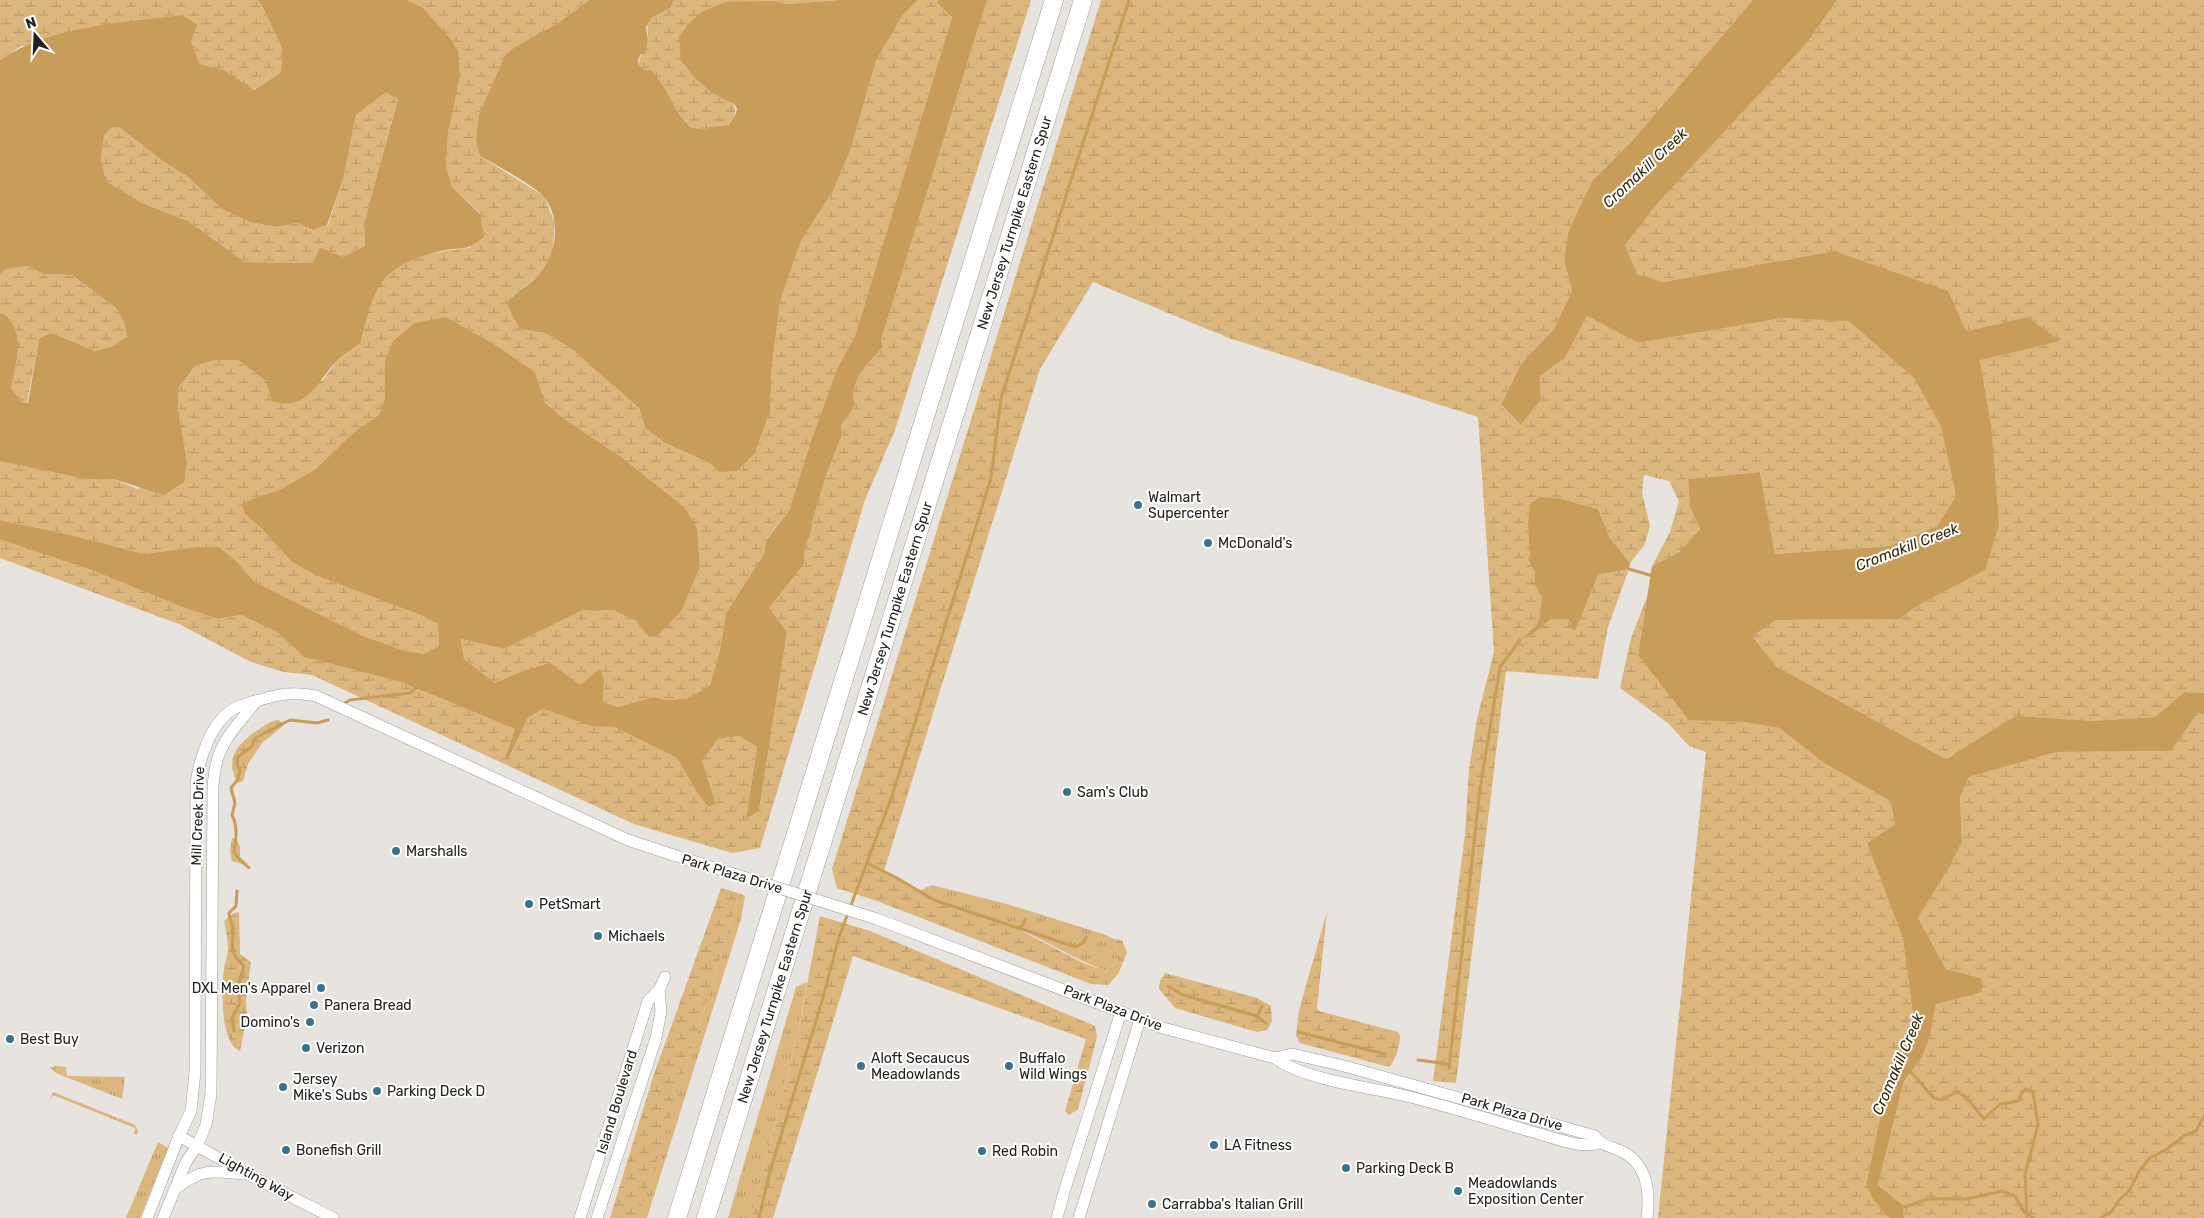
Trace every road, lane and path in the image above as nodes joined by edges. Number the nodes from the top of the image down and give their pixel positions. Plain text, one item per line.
1 (1054, 0) edge
2 (1083, 0) edge
3 (256, 701) junction
4 (196, 879) junction
5 (213, 884) junction
6 (665, 976) dead end
7 (659, 990) junction
8 (1121, 1012) junction
9 (1140, 1020) junction
10 (1275, 1058) junction
11 (1402, 1082) junction
12 (1402, 1095) junction
13 (179, 1136) junction
14 (1600, 1143) junction
15 (197, 1146) junction
16 (247, 1174) junction
17 (174, 1190) junction
18 (682, 1199) junction
19 (147, 1218) edge
20 (163, 1218) edge
21 (333, 1218) edge
22 (580, 1218) edge
23 (597, 1218) edge
24 (672, 1218) edge
25 (677, 1218) edge
26 (706, 1218) edge
27 (1057, 1218) edge
28 (1080, 1218) edge
29 (1647, 1218) edge

1 - 18 highway, New Jersey Turnpike Eastern Spur
2 - 26 highway, New Jersey Turnpike Eastern Spur
3 - 4 street, Mill Creek Drive
3 - 5 street, Mill Creek Drive
3 - 8 street, Park Plaza Drive, bridge
4 - 5 street
4 - 13 street, Mill Creek Drive
5 - 15 street, Mill Creek Drive
6 - 7 street, Island Boulevard
7 - 22 street, Island Boulevard
7 - 23 street, Island Boulevard
8 - 9 street, Park Plaza Drive
8 - 27 street
9 - 10 street, Park Plaza Drive
9 - 28 street
10 - 11 street, Park Plaza Drive
10 - 12 street, Park Plaza Drive
11 - 12 street
11 - 14 street, Park Plaza Drive
12 - 14 street, Park Plaza Drive
13 - 15 street, Lighting Way
13 - 19 street, Mill Creek Drive
14 - 29 street, Park Plaza Drive
15 - 16 street, Lighting Way
15 - 17 street, Mill Creek Drive
16 - 17 street
16 - 21 street, Lighting Way
17 - 20 street, Mill Creek Drive
18 - 24 highway
18 - 25 highway, New Jersey Turnpike Eastern Spur

